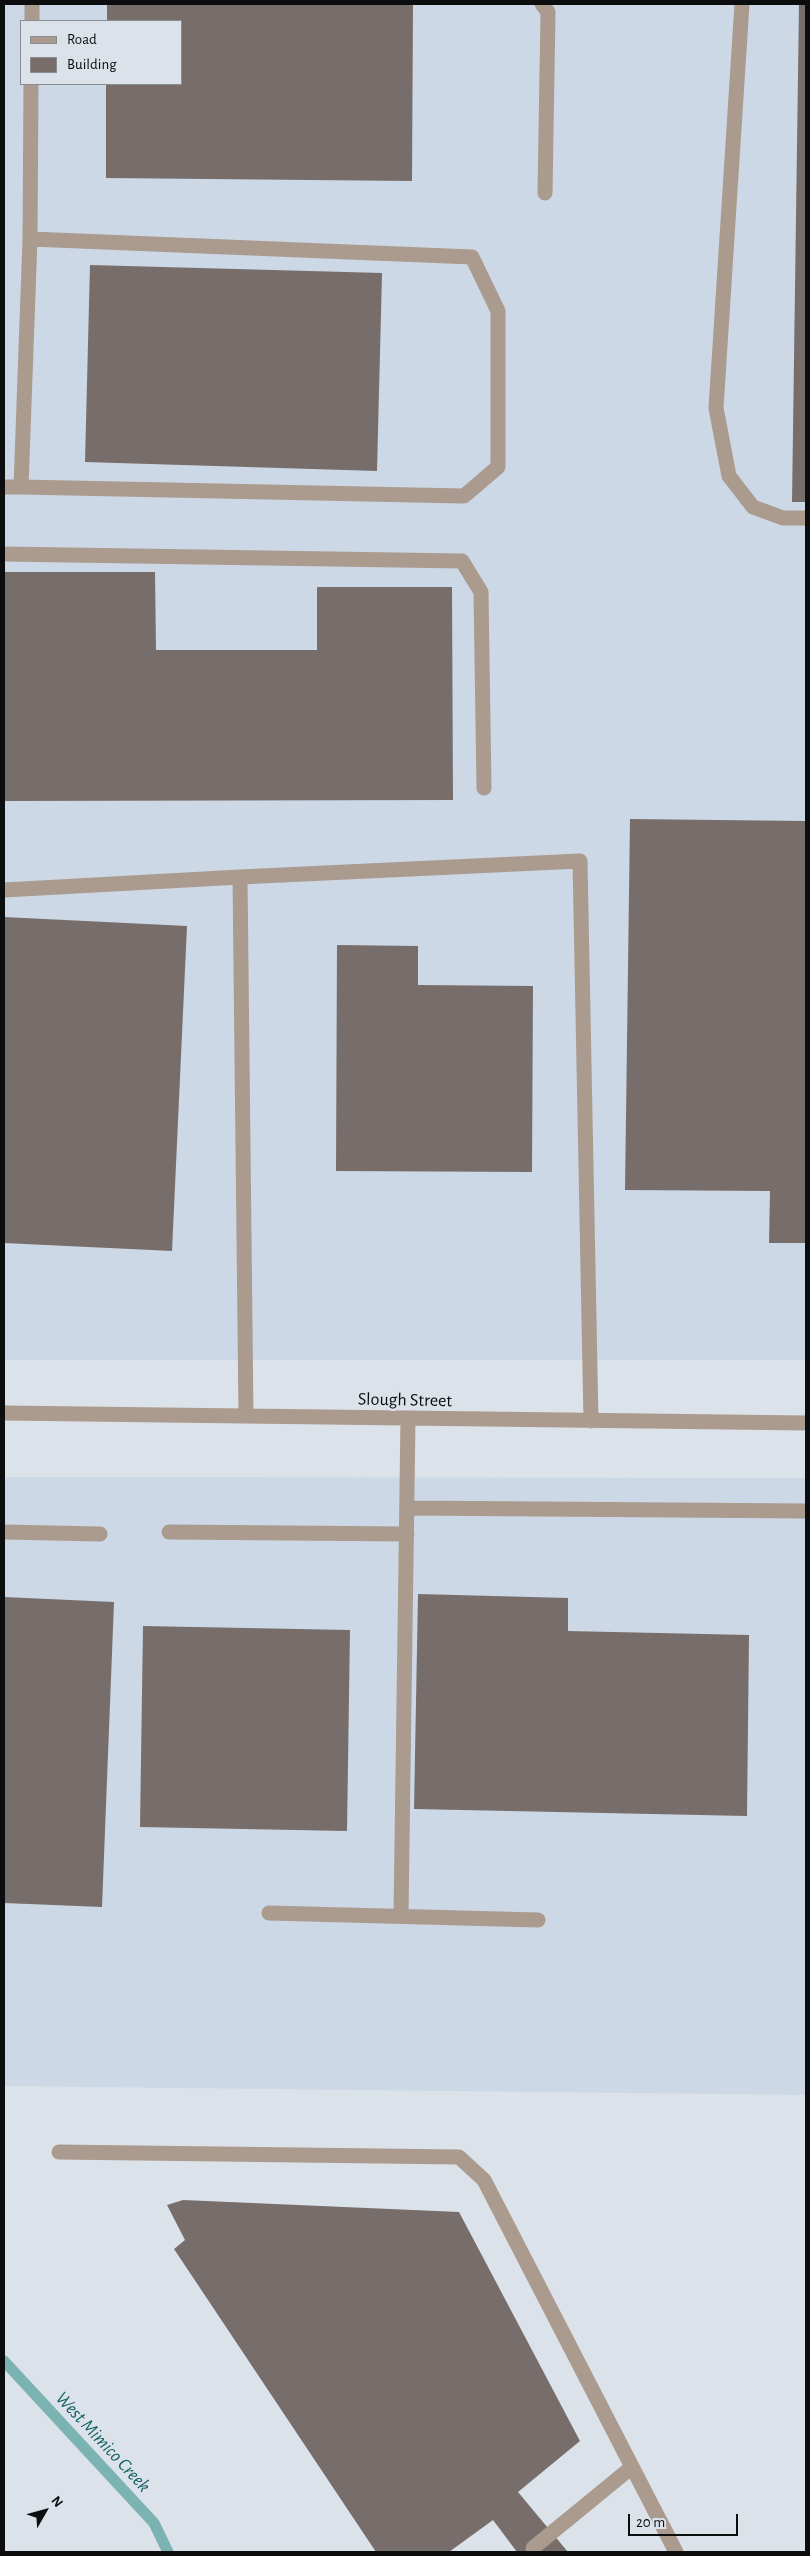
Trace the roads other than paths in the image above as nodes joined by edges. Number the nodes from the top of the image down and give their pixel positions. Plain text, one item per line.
1 (32, 4) edge
2 (542, 4) edge
3 (742, 4) edge
4 (32, 20) edge
5 (31, 85) edge
6 (545, 193) dead end
7 (30, 239) junction
8 (4, 487) edge
9 (21, 487) junction
10 (806, 518) edge
11 (4, 554) edge
12 (484, 788) dead end
13 (240, 877) junction
14 (4, 890) edge
15 (4, 1413) edge
16 (246, 1416) junction
17 (408, 1418) junction
18 (591, 1421) junction
19 (806, 1423) edge
20 (407, 1508) junction
21 (806, 1511) edge
22 (4, 1532) edge
23 (169, 1532) dead end
24 (100, 1534) dead end
25 (407, 1534) junction
26 (269, 1913) dead end
27 (402, 1915) junction
28 (538, 1920) dead end
29 (59, 2152) dead end
30 (632, 2467) junction
31 (533, 2548) dead end
32 (676, 2552) edge

1 - 4 street
2 - 6 street
3 - 10 street
5 - 7 street
7 - 9 street
7 - 9 street
8 - 9 street
11 - 12 street
13 - 14 street
13 - 16 street
13 - 18 street
15 - 16 street, Slough Street
16 - 17 street, Slough Street
17 - 18 street, Slough Street
17 - 20 street
18 - 19 street, Slough Street
20 - 21 street
20 - 25 street
22 - 24 street
23 - 25 street
25 - 27 street
26 - 27 street
27 - 28 street
29 - 30 street
30 - 31 street
30 - 32 street

